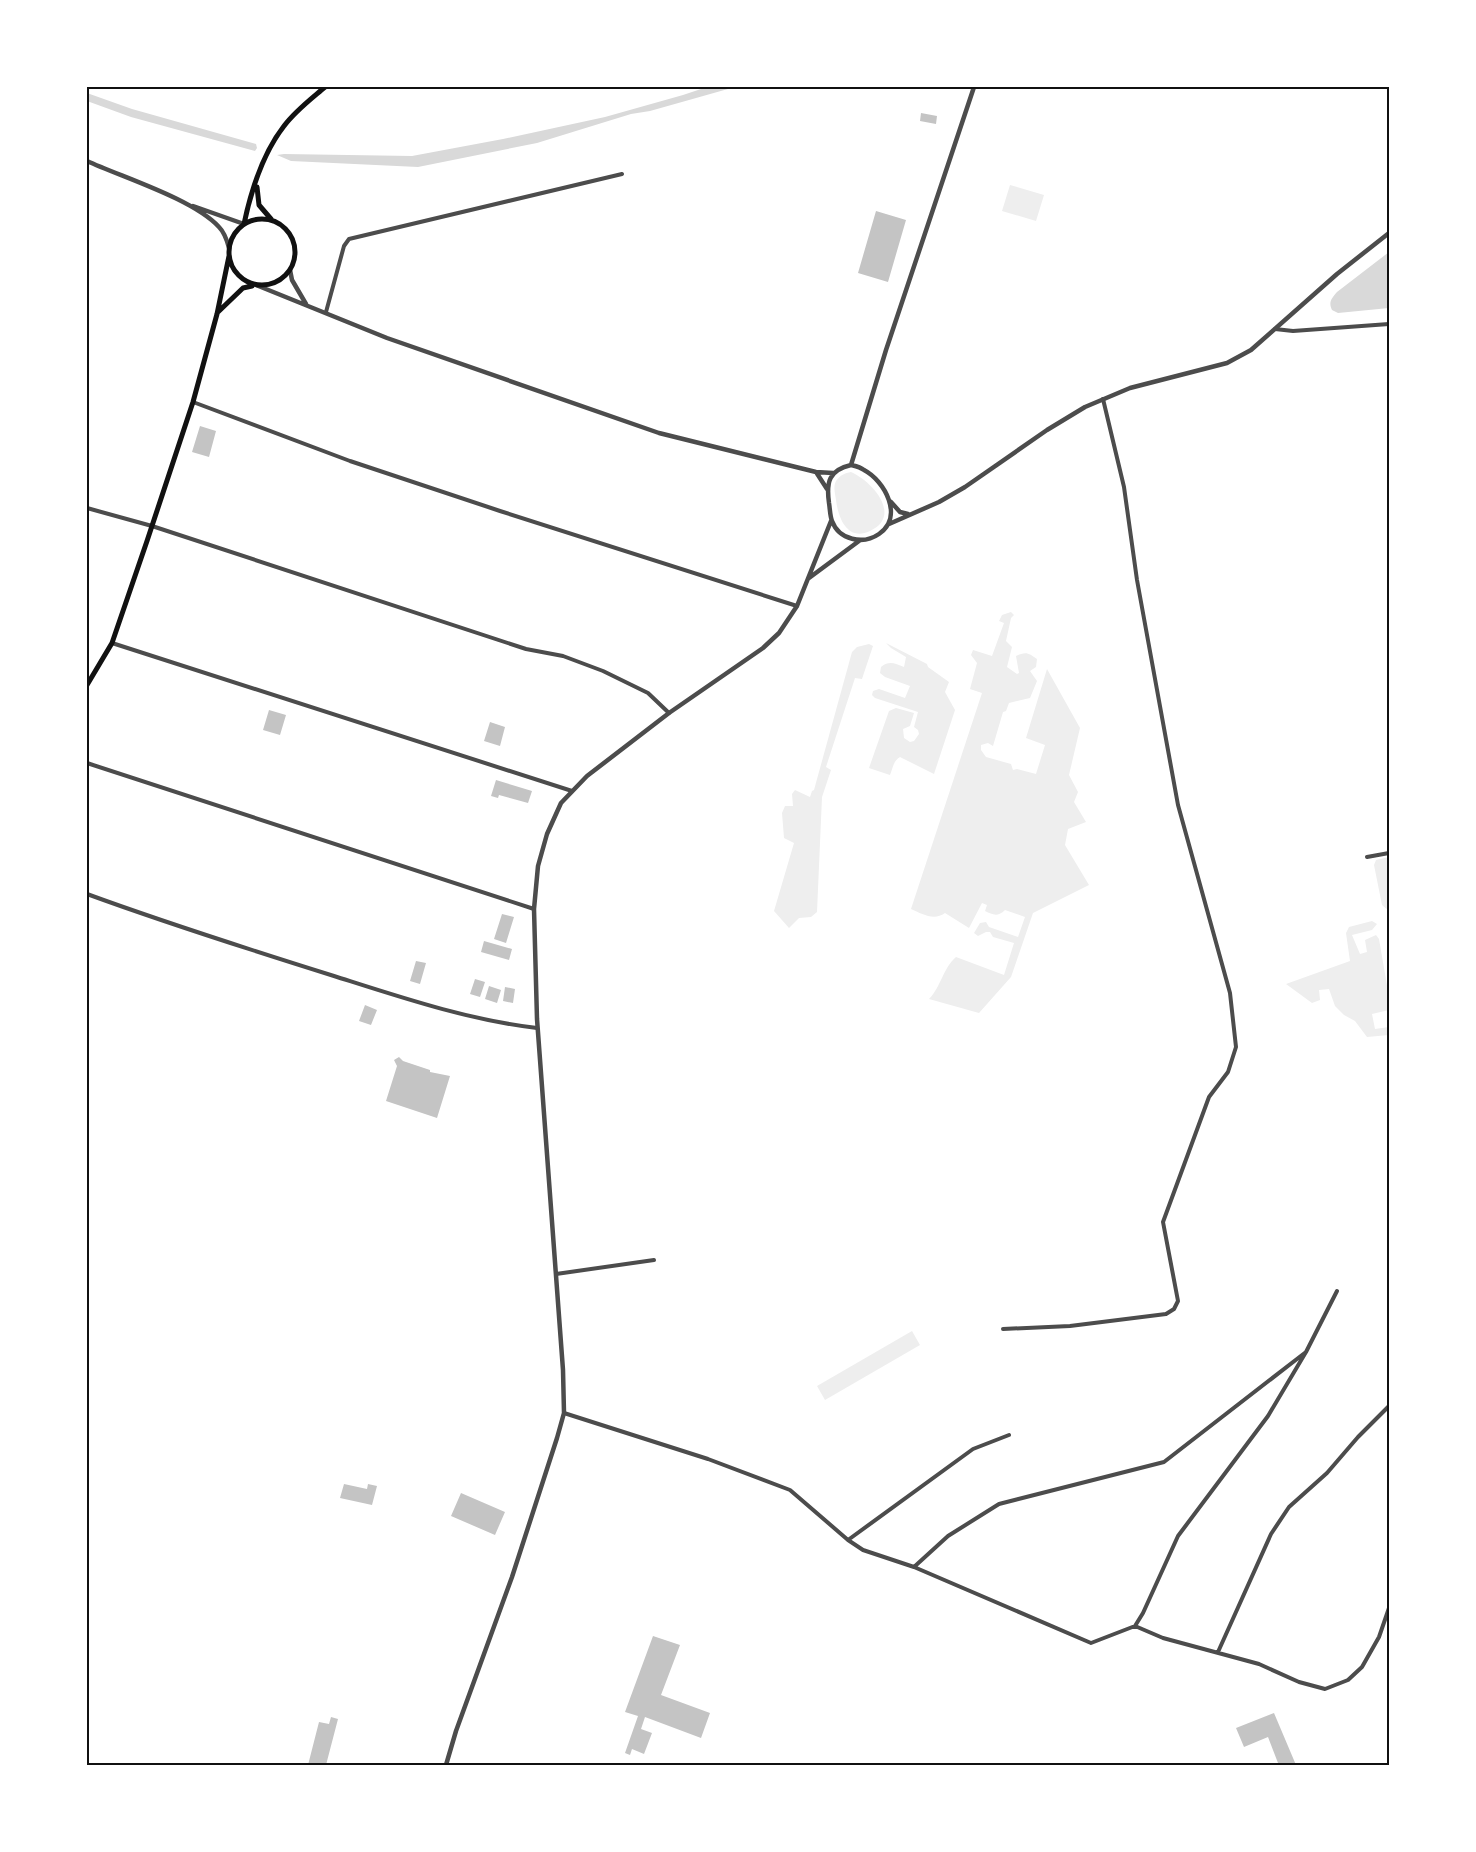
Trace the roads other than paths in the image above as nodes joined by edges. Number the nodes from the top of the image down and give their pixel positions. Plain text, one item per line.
1 (325, 87) edge
2 (974, 87) edge
3 (87, 161) edge
4 (622, 174) dead end
5 (258, 180) junction
6 (184, 202) junction
7 (273, 221) junction
8 (244, 224) junction
9 (1389, 233) edge
10 (229, 248) junction
11 (229, 256) junction
12 (290, 270) junction
13 (256, 285) junction
14 (306, 304) junction
15 (326, 312) junction
16 (217, 314) junction
17 (1389, 324) edge
18 (1275, 329) junction
19 (1103, 399) junction
20 (193, 402) junction
21 (851, 465) junction
22 (816, 472) junction
23 (833, 473) junction
24 (827, 489) junction
25 (890, 502) junction
26 (87, 508) edge
27 (910, 514) junction
28 (831, 521) junction
29 (889, 524) junction
30 (152, 526) junction
31 (859, 541) junction
32 (809, 578) junction
33 (797, 606) junction
34 (112, 643) junction
35 (87, 685) edge
36 (669, 713) junction
37 (87, 763) edge
38 (572, 791) junction
39 (1389, 853) edge
40 (1367, 857) dead end
41 (87, 894) edge
42 (534, 909) junction
43 (537, 1028) junction
44 (654, 1260) dead end
45 (556, 1274) junction
46 (1337, 1291) dead end
47 (1003, 1329) dead end
48 (1306, 1352) junction
49 (1389, 1406) edge
50 (564, 1413) junction
51 (1009, 1435) dead end
52 (848, 1540) junction
53 (914, 1567) junction
54 (1389, 1608) edge
55 (1135, 1626) junction
56 (1218, 1653) junction
57 (446, 1765) edge

1 - 5 main road
2 - 21 street
3 - 6 street
4 - 15 street
5 - 7 main road
5 - 8 main road
6 - 8 street
6 - 10 street
7 - 8 main road
7 - 12 main road
8 - 10 main road
9 - 18 street
10 - 11 main road
11 - 13 main road
11 - 16 main road
12 - 13 main road
12 - 14 street
13 - 14 street
13 - 16 main road
14 - 15 street
15 - 22 street
16 - 20 main road
17 - 18 street
18 - 19 street
19 - 27 street
19 - 47 street
20 - 30 main road
20 - 33 street
21 - 23 street
21 - 25 street
22 - 23 street
22 - 24 street
23 - 24 street
24 - 28 street
25 - 27 street
25 - 29 street
26 - 30 street
27 - 29 street
28 - 31 street
28 - 32 street
29 - 31 street
30 - 34 main road
30 - 36 street
31 - 32 street
32 - 33 street
33 - 36 street
34 - 35 main road
34 - 38 street
36 - 38 street
37 - 42 street
38 - 42 street
39 - 40 street
41 - 43 street
42 - 43 street
43 - 45 street
44 - 45 street
45 - 50 street
46 - 48 street
48 - 53 street
48 - 55 street
49 - 56 street
50 - 52 street
50 - 57 street
51 - 52 street
52 - 53 street
53 - 55 street
54 - 56 street
55 - 56 street

